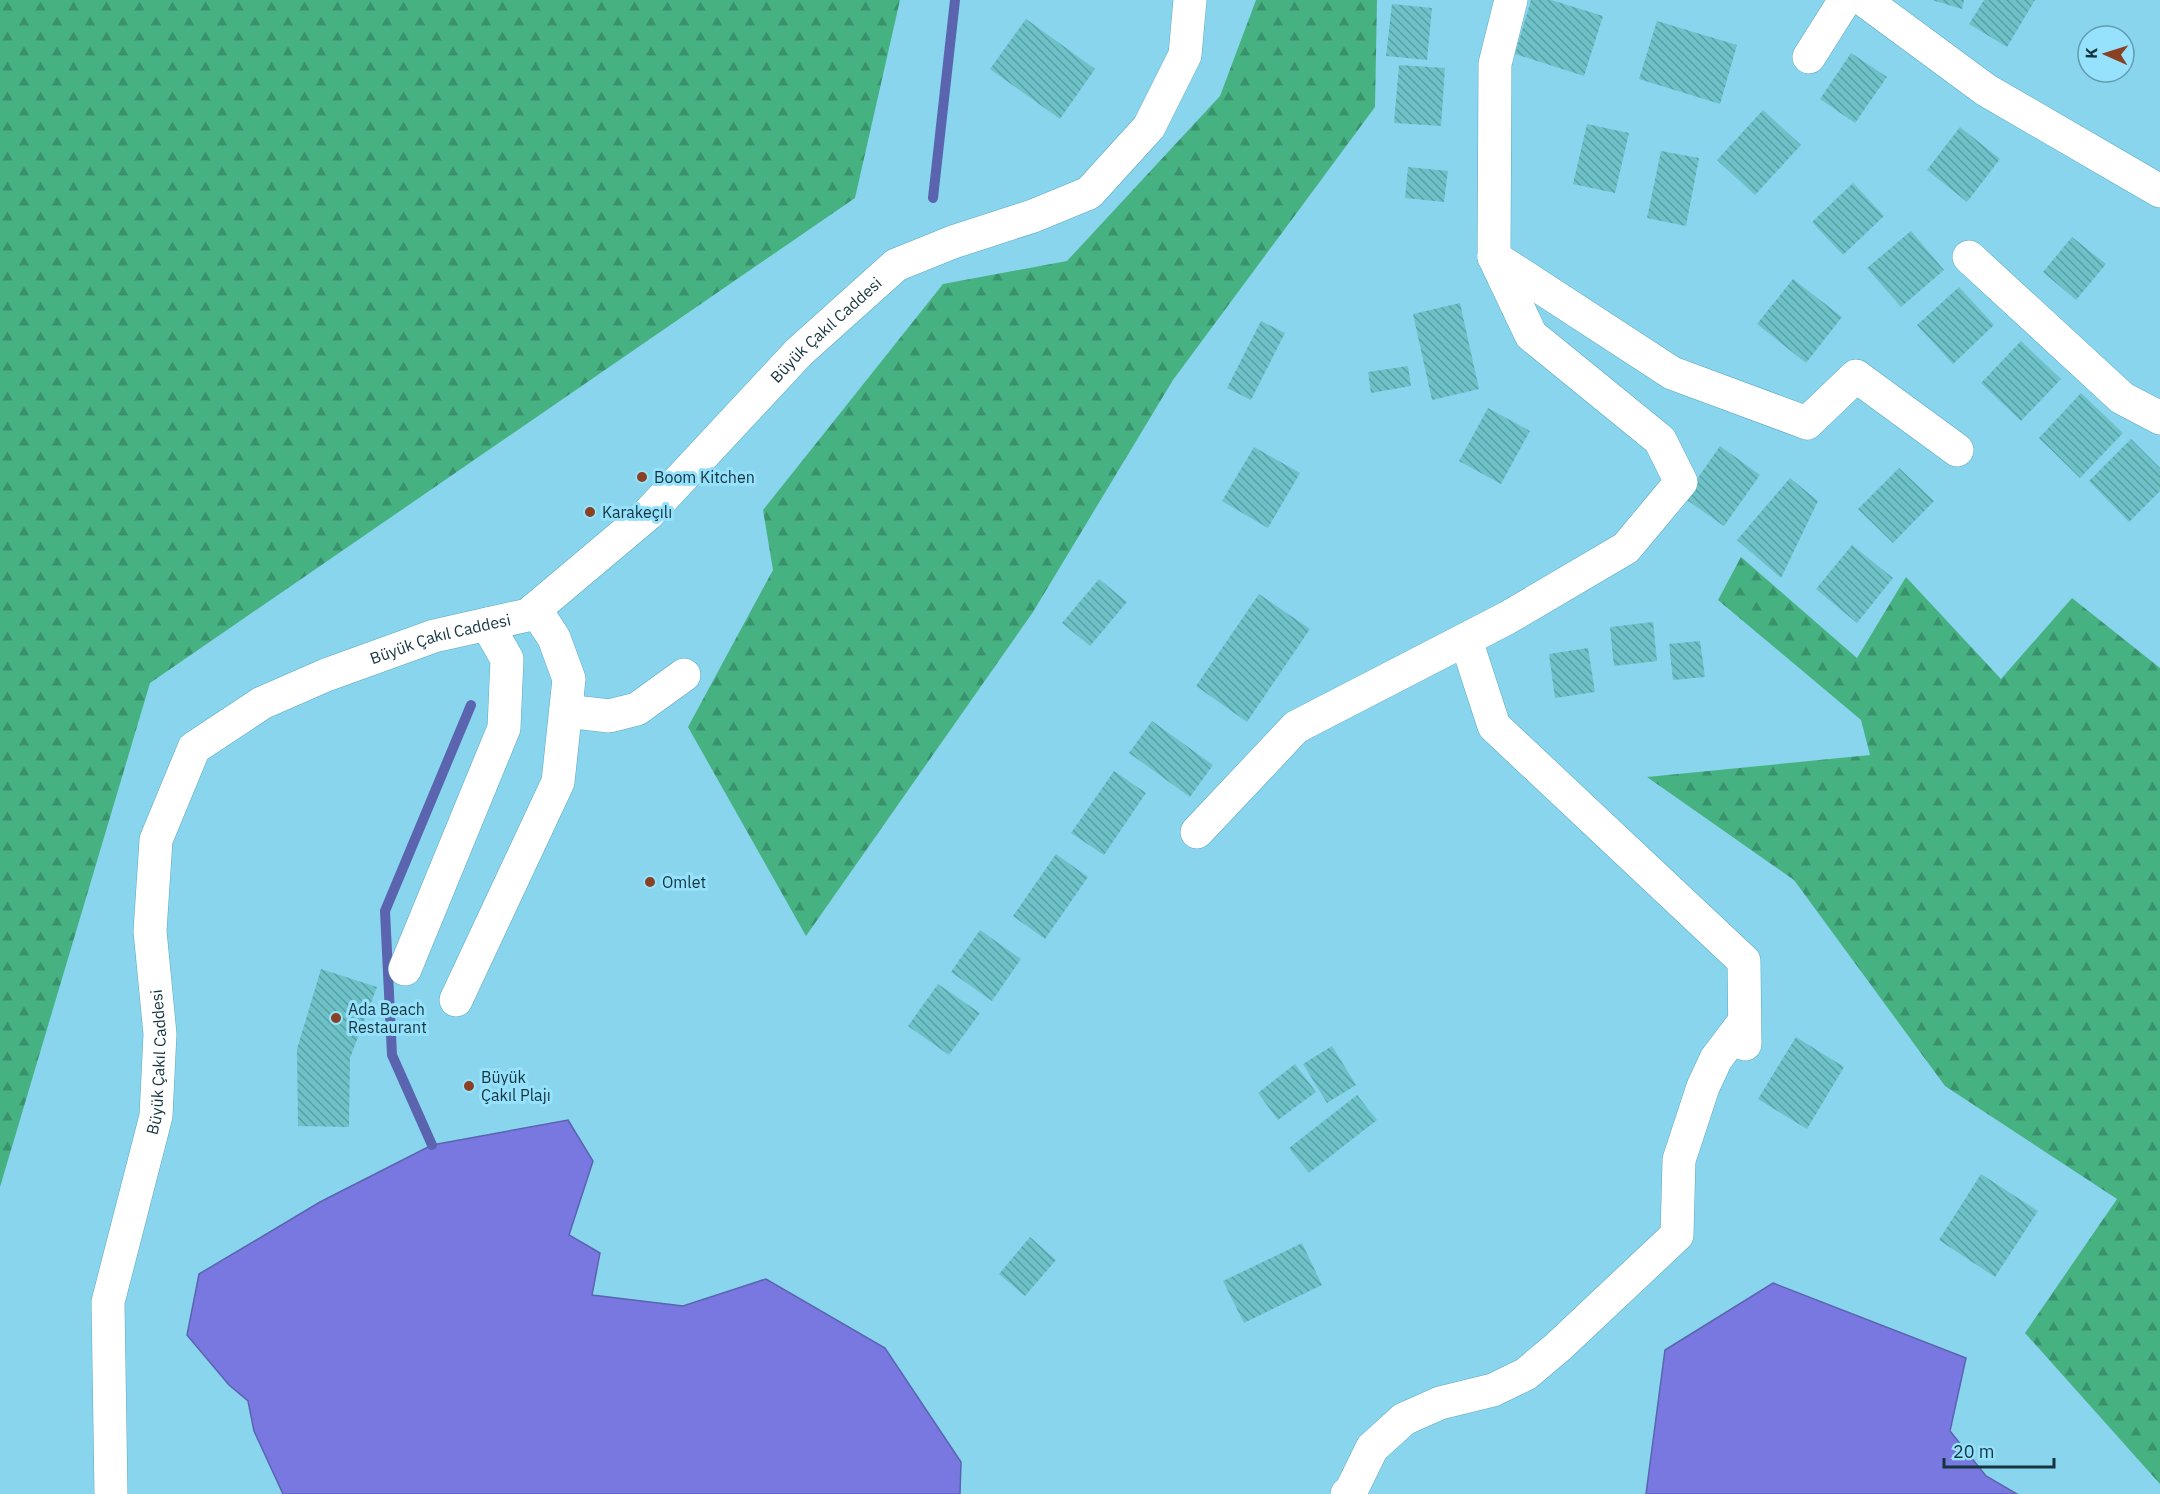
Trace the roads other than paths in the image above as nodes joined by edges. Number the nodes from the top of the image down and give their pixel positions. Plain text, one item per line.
1 (1190, 0) edge
2 (1511, 0) edge
3 (1845, 0) edge
4 (1864, 0) edge
5 (1809, 57) dead end
6 (2160, 191) edge
7 (1494, 257) junction
8 (1969, 257) dead end
9 (2160, 418) edge
10 (1957, 450) dead end
11 (535, 609) junction
12 (487, 624) junction
13 (1466, 640) junction
14 (684, 675) dead end
15 (566, 711) junction
16 (1197, 832) dead end
17 (405, 969) dead end
18 (456, 1000) dead end
19 (111, 1494) edge
20 (1347, 1494) edge

1 - 11 street, Büyük Çakıl Caddesi
2 - 7 street
3 - 5 street
4 - 6 street
7 - 10 street
7 - 13 street
8 - 9 street
11 - 12 street, Büyük Çakıl Caddesi
11 - 15 street
12 - 17 street
12 - 19 street, Büyük Çakıl Caddesi
13 - 16 street
13 - 20 street
14 - 15 street
15 - 18 street

